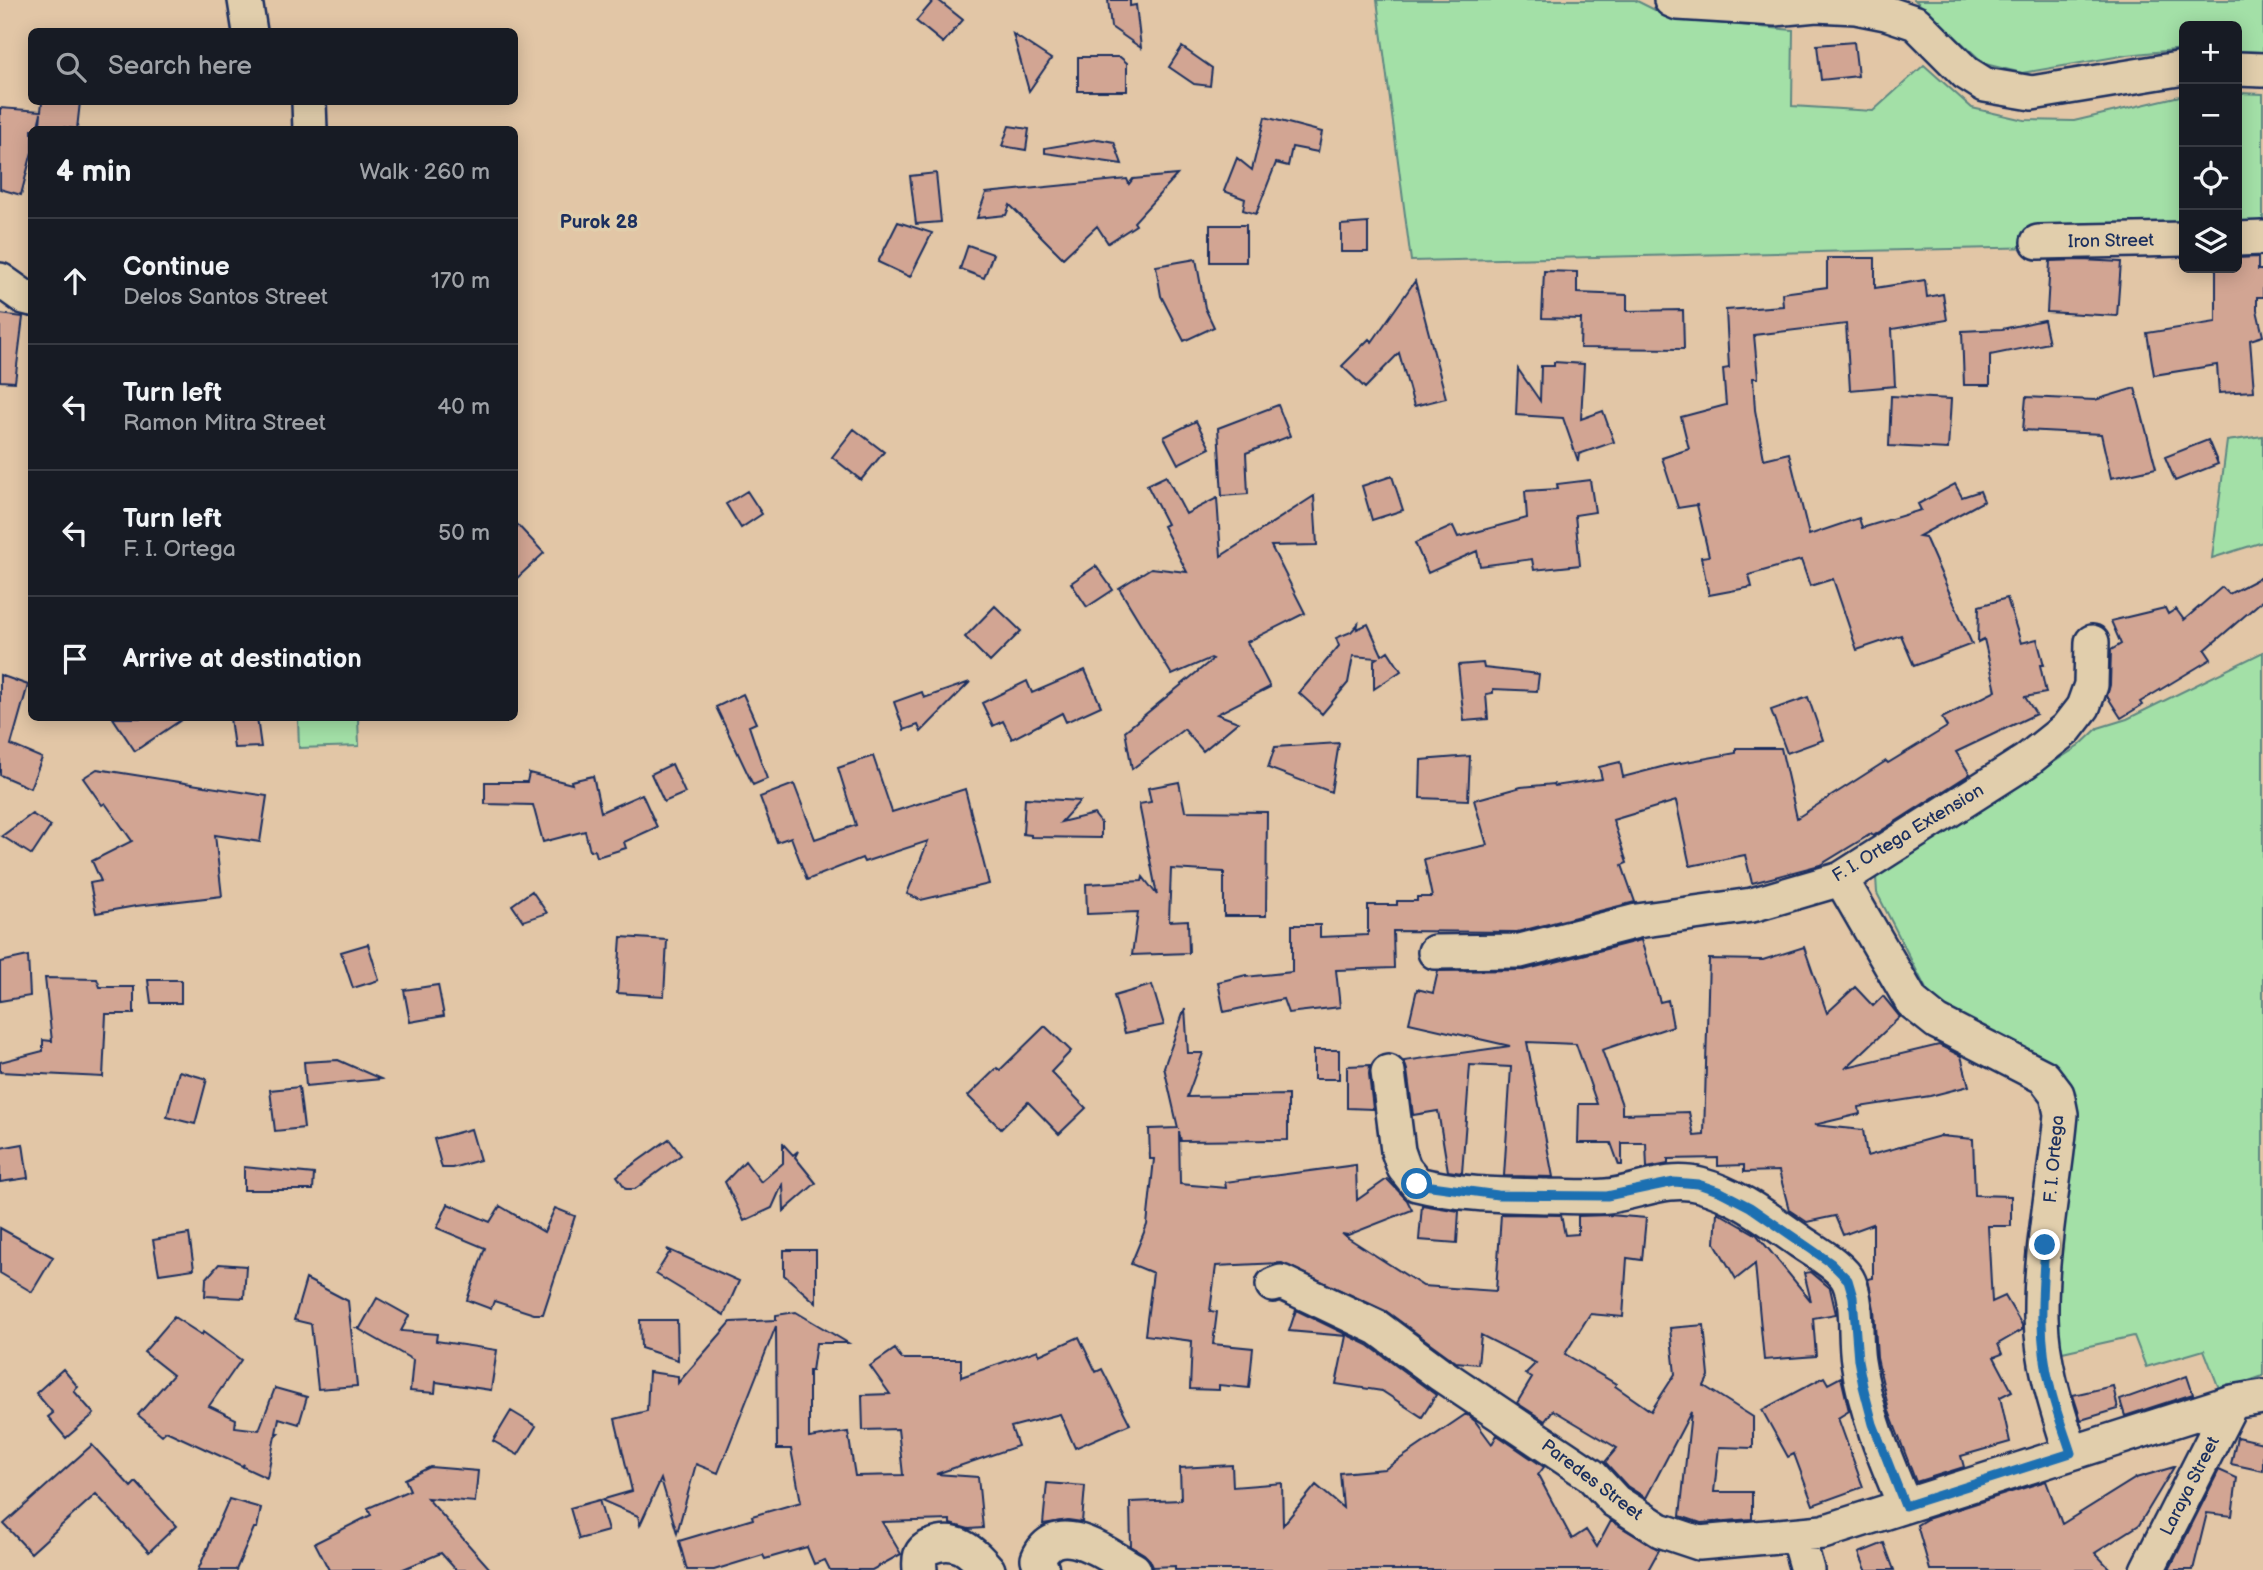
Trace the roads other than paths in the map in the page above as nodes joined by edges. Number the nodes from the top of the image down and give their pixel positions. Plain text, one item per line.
1 (245, 0) edge
2 (1671, 0) edge
3 (249, 28) edge
4 (2179, 69) edge
5 (2242, 69) edge
6 (2263, 70) edge
7 (309, 105) edge
8 (310, 126) edge
9 (2263, 238) edge
10 (2179, 239) edge
11 (2242, 239) edge
12 (2038, 242) dead end
13 (0, 280) edge
14 (28, 298) edge
15 (2092, 642) dead end
16 (1840, 878) junction
17 (1436, 952) dead end
18 (1388, 1072) dead end
19 (1273, 1285) dead end
20 (2248, 1400) edge
21 (2071, 1453) junction
22 (1905, 1506) junction
23 (1797, 1535) junction
24 (1699, 1556) edge
25 (920, 1570) edge
26 (988, 1570) edge
27 (1042, 1570) edge
28 (1134, 1570) edge
29 (1807, 1570) edge
30 (2147, 1570) edge

1 - 3 street
2 - 4 street
5 - 6 street
7 - 8 street
9 - 11 street
10 - 12 street, Iron Street
13 - 14 street
15 - 16 street, F. I. Ortega Extension
16 - 17 street, F. I. Ortega Extension
16 - 21 street, F. I. Ortega
18 - 22 street
19 - 24 street, Paredes Street
20 - 21 street, Paredes Street
20 - 30 street, Laraya Street
21 - 22 street, Paredes Street
22 - 23 street, Paredes Street
23 - 24 street, Paredes Street
23 - 29 street
25 - 26 street
27 - 28 street

